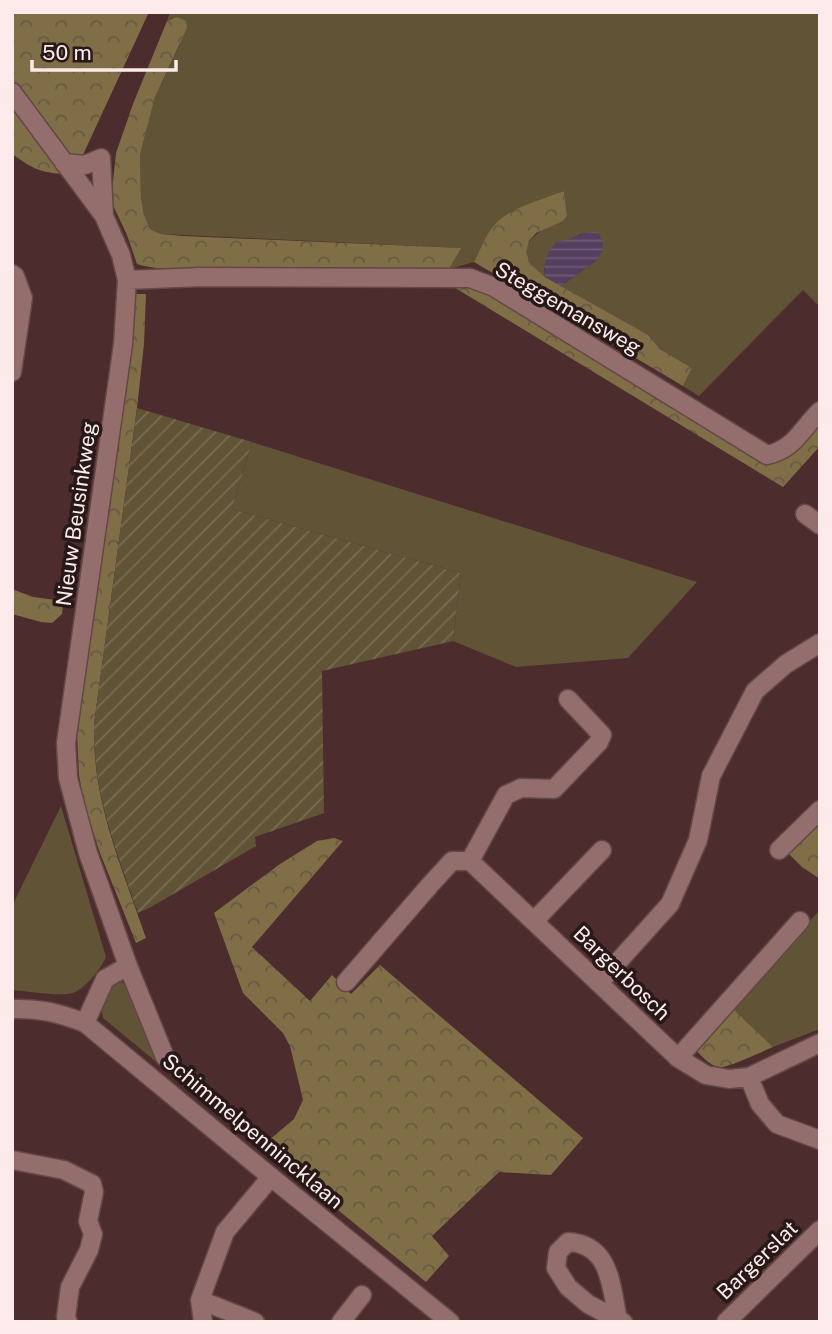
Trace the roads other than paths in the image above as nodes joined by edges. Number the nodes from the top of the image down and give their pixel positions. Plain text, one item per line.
1 (12, 92) edge
2 (64, 163) junction
3 (104, 216) junction
4 (12, 274) edge
5 (127, 280) junction
6 (12, 372) edge
7 (820, 411) edge
8 (820, 643) edge
9 (568, 699) dead end
10 (820, 810) edge
11 (602, 850) dead end
12 (779, 850) dead end
13 (471, 861) junction
14 (534, 921) junction
15 (800, 921) dead end
16 (128, 966) junction
17 (346, 982) dead end
18 (599, 983) junction
19 (12, 1009) edge
20 (85, 1023) junction
21 (820, 1043) edge
22 (165, 1057) dead end
23 (678, 1058) junction
24 (750, 1077) junction
25 (820, 1140) edge
26 (12, 1160) edge
27 (271, 1177) junction
28 (820, 1230) edge
29 (362, 1295) dead end
30 (200, 1300) junction
31 (68, 1322) edge
32 (203, 1322) edge
33 (256, 1322) edge
34 (341, 1322) edge
35 (450, 1322) edge
36 (726, 1322) edge

1 - 2 street, Nieuw Beusinkweg
2 - 3 street, Nieuw Beusinkweg
2 - 3 street
3 - 5 street, Nieuw Beusinkweg
4 - 6 street
5 - 7 street, Steggemansweg
5 - 16 street, Nieuw Beusinkweg
8 - 18 street
9 - 13 street
10 - 12 street
11 - 14 street
13 - 14 street, Bargerbosch
13 - 17 street
14 - 18 street, Bargerbosch
15 - 23 street
16 - 20 street
16 - 22 street, Nieuw Beusinkweg
18 - 23 street, Bargerbosch
19 - 20 street, Schimmelpennincklaan
20 - 27 street, Schimmelpennincklaan
21 - 24 street, Bargerbosch
23 - 24 street, Bargerbosch
24 - 25 street
26 - 31 street
27 - 30 street
27 - 35 street, Schimmelpennincklaan
28 - 36 street, Bargerslat
29 - 34 street
30 - 32 street
30 - 33 street

